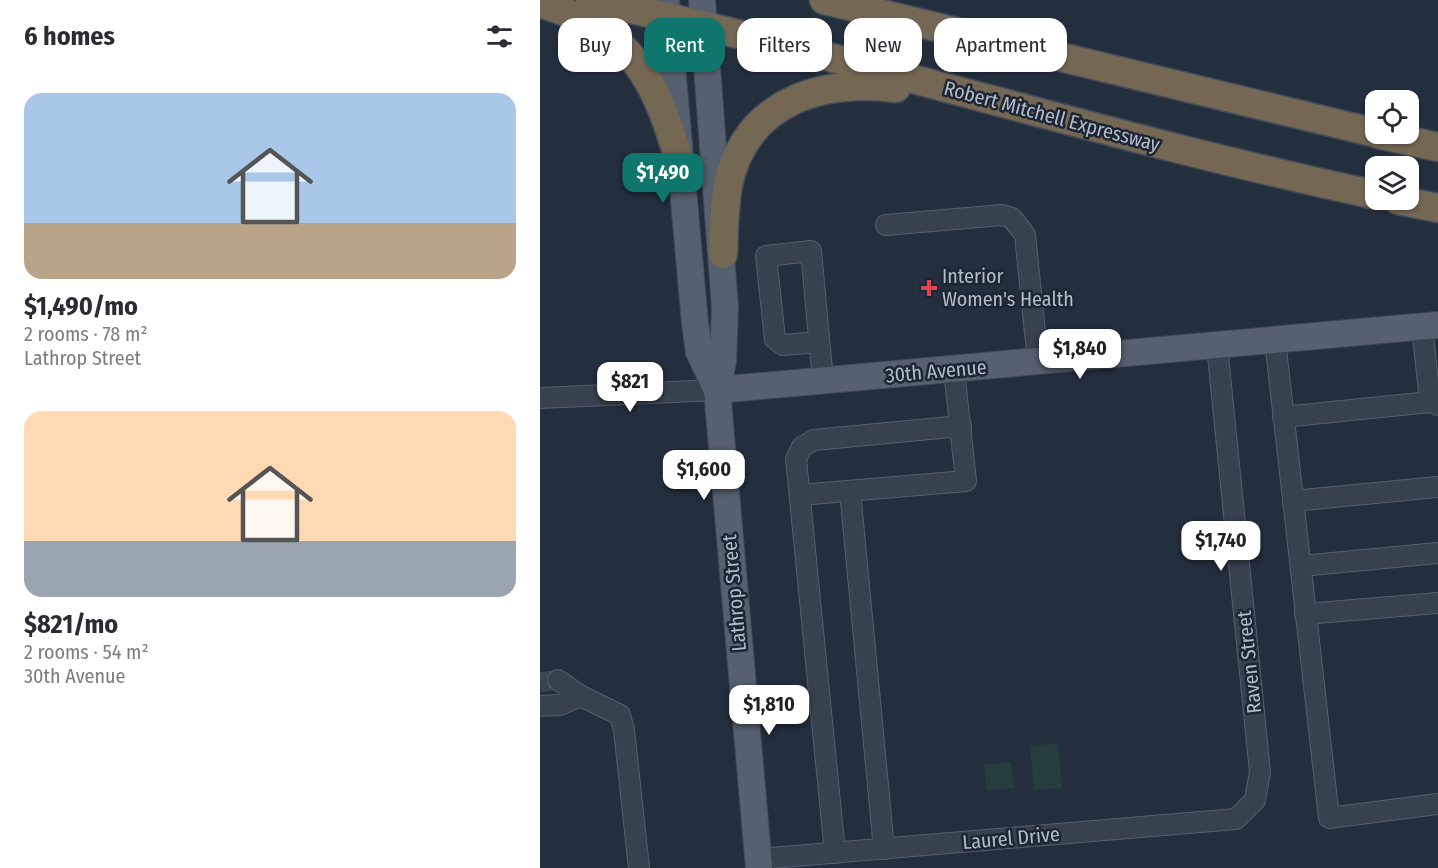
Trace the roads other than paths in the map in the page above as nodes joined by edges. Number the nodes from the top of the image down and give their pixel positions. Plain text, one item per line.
1 (590, 0) edge
2 (824, 0) edge
3 (872, 0) edge
4 (540, 3) edge
5 (667, 8) edge
6 (703, 13) edge
7 (1145, 77) junction
8 (1048, 117) junction
9 (1365, 130) edge
10 (1419, 143) edge
11 (1438, 147) edge
12 (681, 166) junction
13 (1365, 192) edge
14 (1419, 204) edge
15 (1438, 208) edge
16 (886, 225) dead end
17 (723, 254) junction
18 (1430, 326) edge
19 (1275, 340) junction
20 (819, 342) junction
21 (1218, 346) junction
22 (1038, 362) junction
23 (954, 370) junction
24 (823, 381) junction
25 (717, 390) junction
26 (540, 398) edge
27 (1434, 404) edge
28 (1282, 417) junction
29 (961, 426) junction
30 (1438, 487) edge
31 (850, 491) junction
32 (800, 495) junction
33 (1293, 501) junction
34 (1438, 553) edge
35 (1301, 566) junction
36 (1438, 603) edge
37 (1305, 614) junction
38 (558, 680) tunnel mouth
39 (581, 696) junction
40 (540, 706) edge
41 (1256, 800) joint
42 (1438, 804) edge
43 (884, 849) junction
44 (835, 853) junction
45 (759, 863) edge
46 (639, 868) edge

1 - 5 highway, Robert Mitchell Expressway
2 - 7 highway
3 - 7 highway
4 - 12 highway
5 - 6 highway, Robert Mitchell Expressway
5 - 12 main road, Lathrop Street
6 - 8 highway, Robert Mitchell Expressway
6 - 17 main road, Lathrop Street
7 - 9 highway
8 - 13 highway, Robert Mitchell Expressway
8 - 17 highway
10 - 11 highway
12 - 25 main road, Lathrop Street
14 - 15 highway
16 - 22 street
17 - 25 main road, Lathrop Street
18 - 19 main road, 30th Avenue
18 - 27 street
19 - 21 main road, 30th Avenue
19 - 28 street
20 - 20 street
20 - 24 street
21 - 22 main road, 30th Avenue
21 - 41 street, Raven Street
22 - 23 main road, 30th Avenue
23 - 24 main road, 30th Avenue
23 - 29 street
24 - 25 main road, 30th Avenue
25 - 26 street, 30th Avenue
25 - 45 main road, Lathrop Street
27 - 28 street
28 - 33 street
29 - 31 street
29 - 32 street
30 - 33 street
31 - 32 street
31 - 43 street
32 - 44 street
33 - 35 street
34 - 35 street
35 - 37 street
36 - 37 street
37 - 42 street
38 - 39 street
39 - 40 street
39 - 46 street
41 - 43 street, Laurel Drive
43 - 44 street, Laurel Drive
44 - 45 street, Laurel Drive

